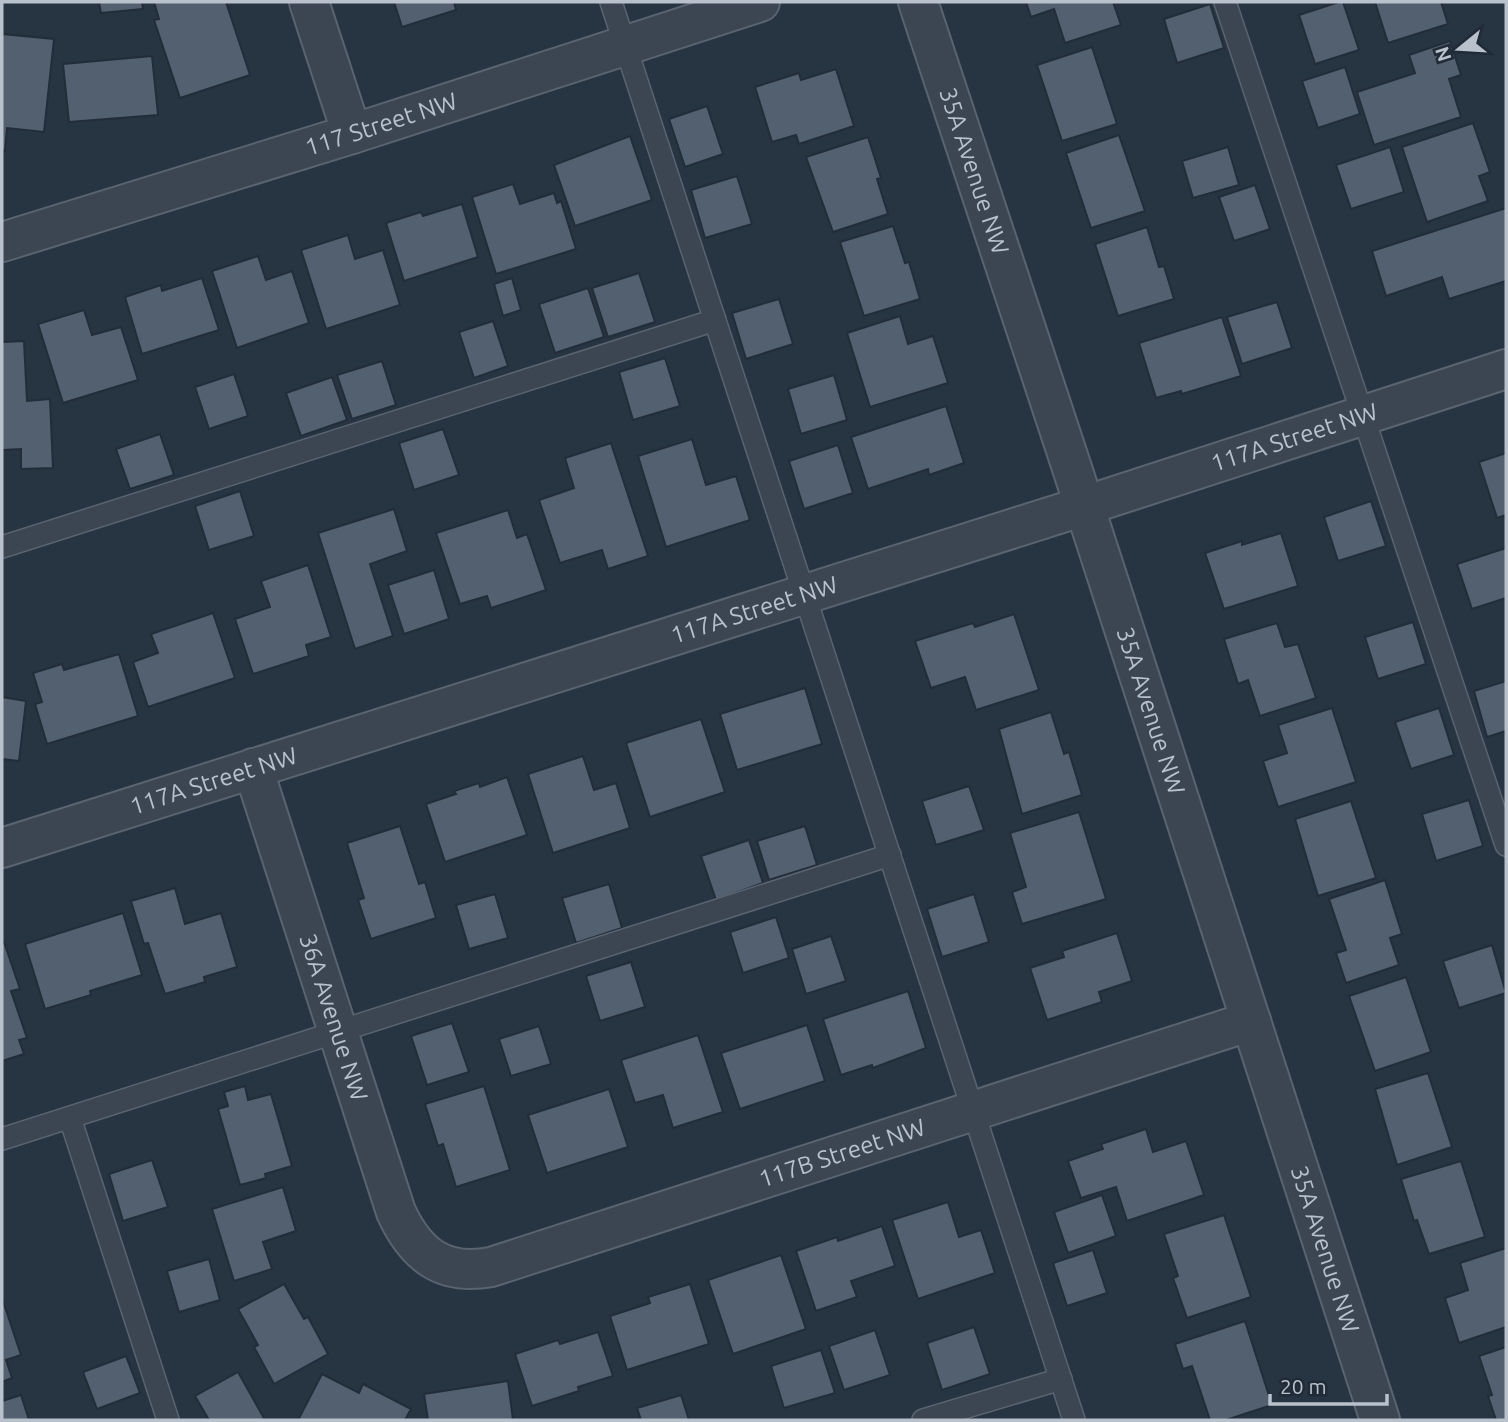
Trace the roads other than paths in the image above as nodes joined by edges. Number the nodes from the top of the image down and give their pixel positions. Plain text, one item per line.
1 (309, 2) edge
2 (611, 2) edge
3 (760, 2) edge
4 (918, 2) edge
5 (1224, 2) edge
6 (625, 46) junction
7 (352, 134) junction
8 (2, 242) edge
9 (715, 320) junction
10 (1506, 369) edge
11 (1361, 416) junction
12 (1084, 506) junction
13 (2, 547) edge
14 (804, 593) junction
15 (253, 768) junction
16 (1506, 845) edge
17 (2, 848) edge
18 (890, 855) junction
19 (1251, 1021) junction
20 (339, 1032) junction
21 (973, 1111) junction
22 (70, 1118) junction
23 (2, 1139) edge
24 (431, 1259) joint
25 (1061, 1379) junction
26 (168, 1420) edge
27 (923, 1420) edge
28 (1074, 1420) edge
29 (1380, 1420) edge

1 - 7 street
2 - 6 lane
3 - 6 street, 117 Street NW
4 - 12 street, 35A Avenue NW
5 - 11 lane
6 - 7 street, 117 Street NW
6 - 9 lane
7 - 8 street, 117 Street NW
9 - 13 lane
9 - 14 lane
10 - 11 street, 117A Street NW
11 - 12 street, 117A Street NW
11 - 16 lane
12 - 14 street, 117A Street NW
12 - 19 street, 35A Avenue NW
14 - 15 street, 117A Street NW
14 - 18 lane
15 - 17 street, 117A Street NW
15 - 20 street, 36A Avenue NW
18 - 20 lane
18 - 21 lane
19 - 21 street, 117B Street NW
19 - 29 street, 35A Avenue NW
20 - 22 lane
20 - 24 street, 36A Avenue NW
21 - 24 street, 117B Street NW
21 - 25 lane
22 - 23 lane
22 - 26 lane
25 - 27 lane
25 - 28 lane

